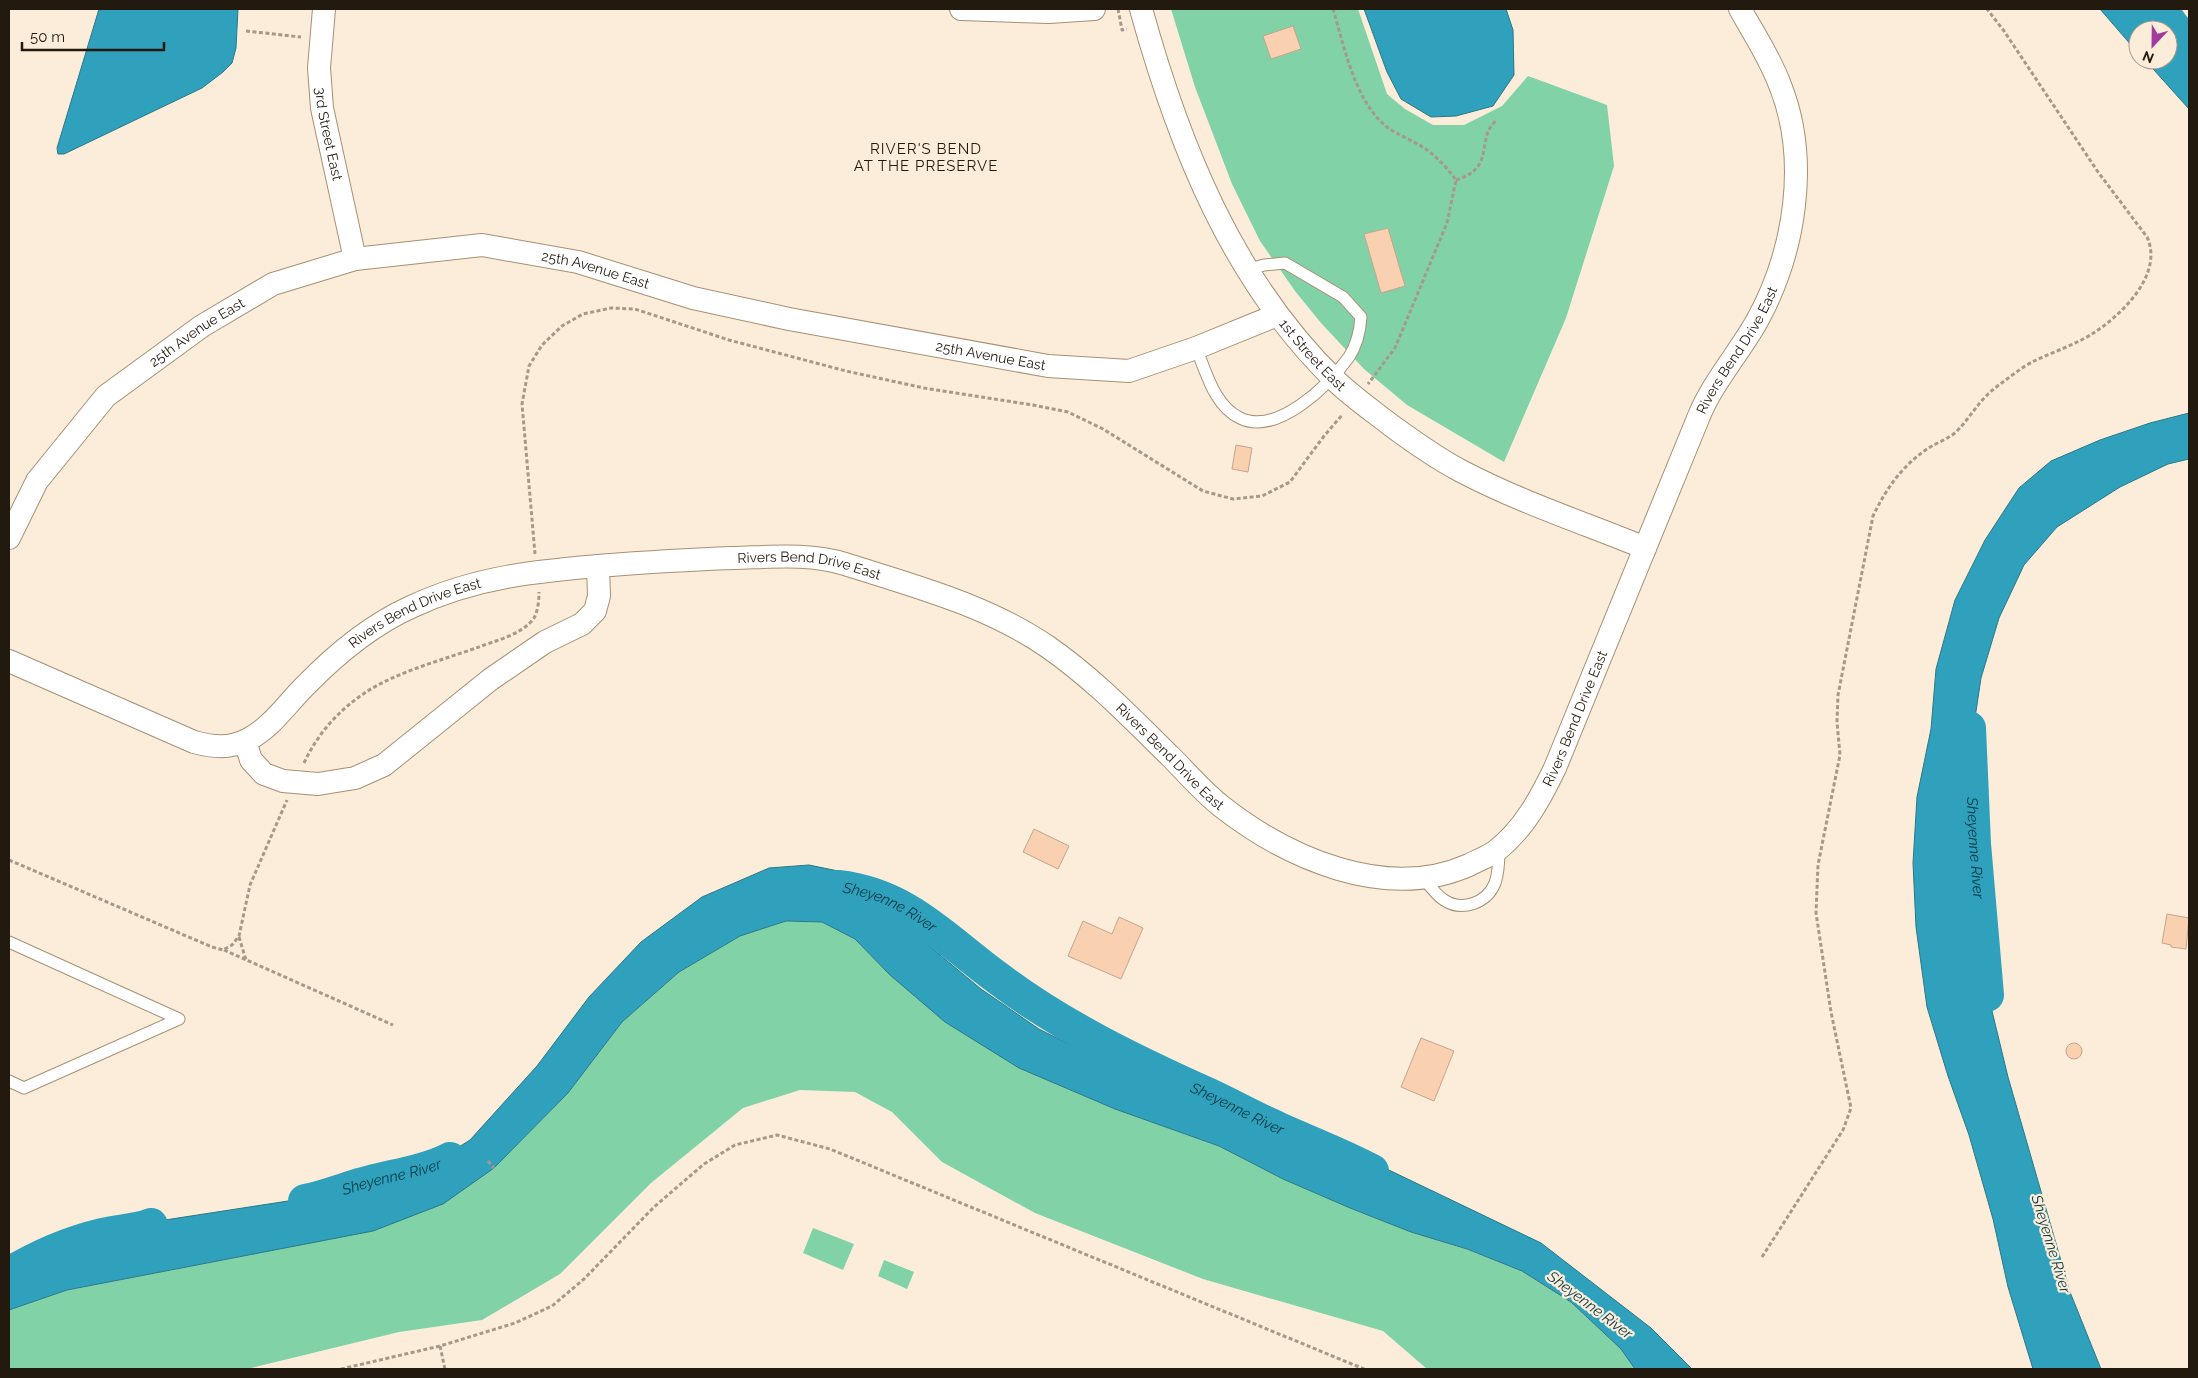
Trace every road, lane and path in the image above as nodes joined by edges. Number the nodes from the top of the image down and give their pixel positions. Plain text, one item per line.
1 (324, 9) edge
2 (961, 9) edge
3 (1094, 9) edge
4 (1141, 9) edge
5 (1333, 9) edge
6 (1740, 9) edge
7 (1987, 9) edge
8 (246, 31) dead end
9 (321, 40) junction
10 (1496, 122) dead end
11 (1456, 180) junction
12 (355, 259) junction
13 (1246, 270) junction
14 (1277, 314) junction
15 (1196, 348) junction
16 (1332, 377) junction
17 (1370, 381) dead end
18 (1340, 417) dead end
19 (9, 538) edge
20 (534, 546) dead end
21 (1645, 548) junction
22 (598, 566) junction
23 (538, 589) dead end
24 (9, 661) edge
25 (245, 741) junction
26 (295, 782) junction
27 (1499, 848) junction
28 (9, 860) edge
29 (1423, 877) junction
30 (239, 936) junction
31 (9, 942) edge
32 (224, 950) junction
33 (246, 960) junction
34 (393, 1025) dead end
35 (9, 1082) edge
36 (488, 1161) dead end
37 (494, 1168) dead end
38 (1762, 1257) dead end
39 (440, 1346) junction
40 (341, 1369) edge
41 (445, 1369) edge
42 (1364, 1369) edge

1 - 9 street, 3rd Street East
2 - 3 street
4 - 13 street, 1st Street East
5 - 11 path
6 - 21 street, Rivers Bend Drive East
7 - 38 path
8 - 9 path
9 - 12 street, 3rd Street East
10 - 11 path
11 - 17 path
12 - 15 street, 25th Avenue East
12 - 19 street, 25th Avenue East
13 - 14 street, 1st Street East
13 - 16 lane
14 - 15 street, 25th Avenue East
14 - 16 street, 1st Street East
15 - 16 lane
16 - 21 street, 1st Street East
18 - 20 path
21 - 27 street, Rivers Bend Drive East
22 - 25 street, Rivers Bend Drive East
22 - 26 street
22 - 29 street, Rivers Bend Drive East
23 - 26 path
24 - 25 street, Rivers Bend Drive East
25 - 26 street
26 - 30 path
27 - 29 street, Rivers Bend Drive East
27 - 29 lane
28 - 32 path
30 - 32 path
30 - 33 path
31 - 35 lane
32 - 33 path
33 - 34 path
36 - 37 path
39 - 40 path
39 - 41 path
39 - 42 path

